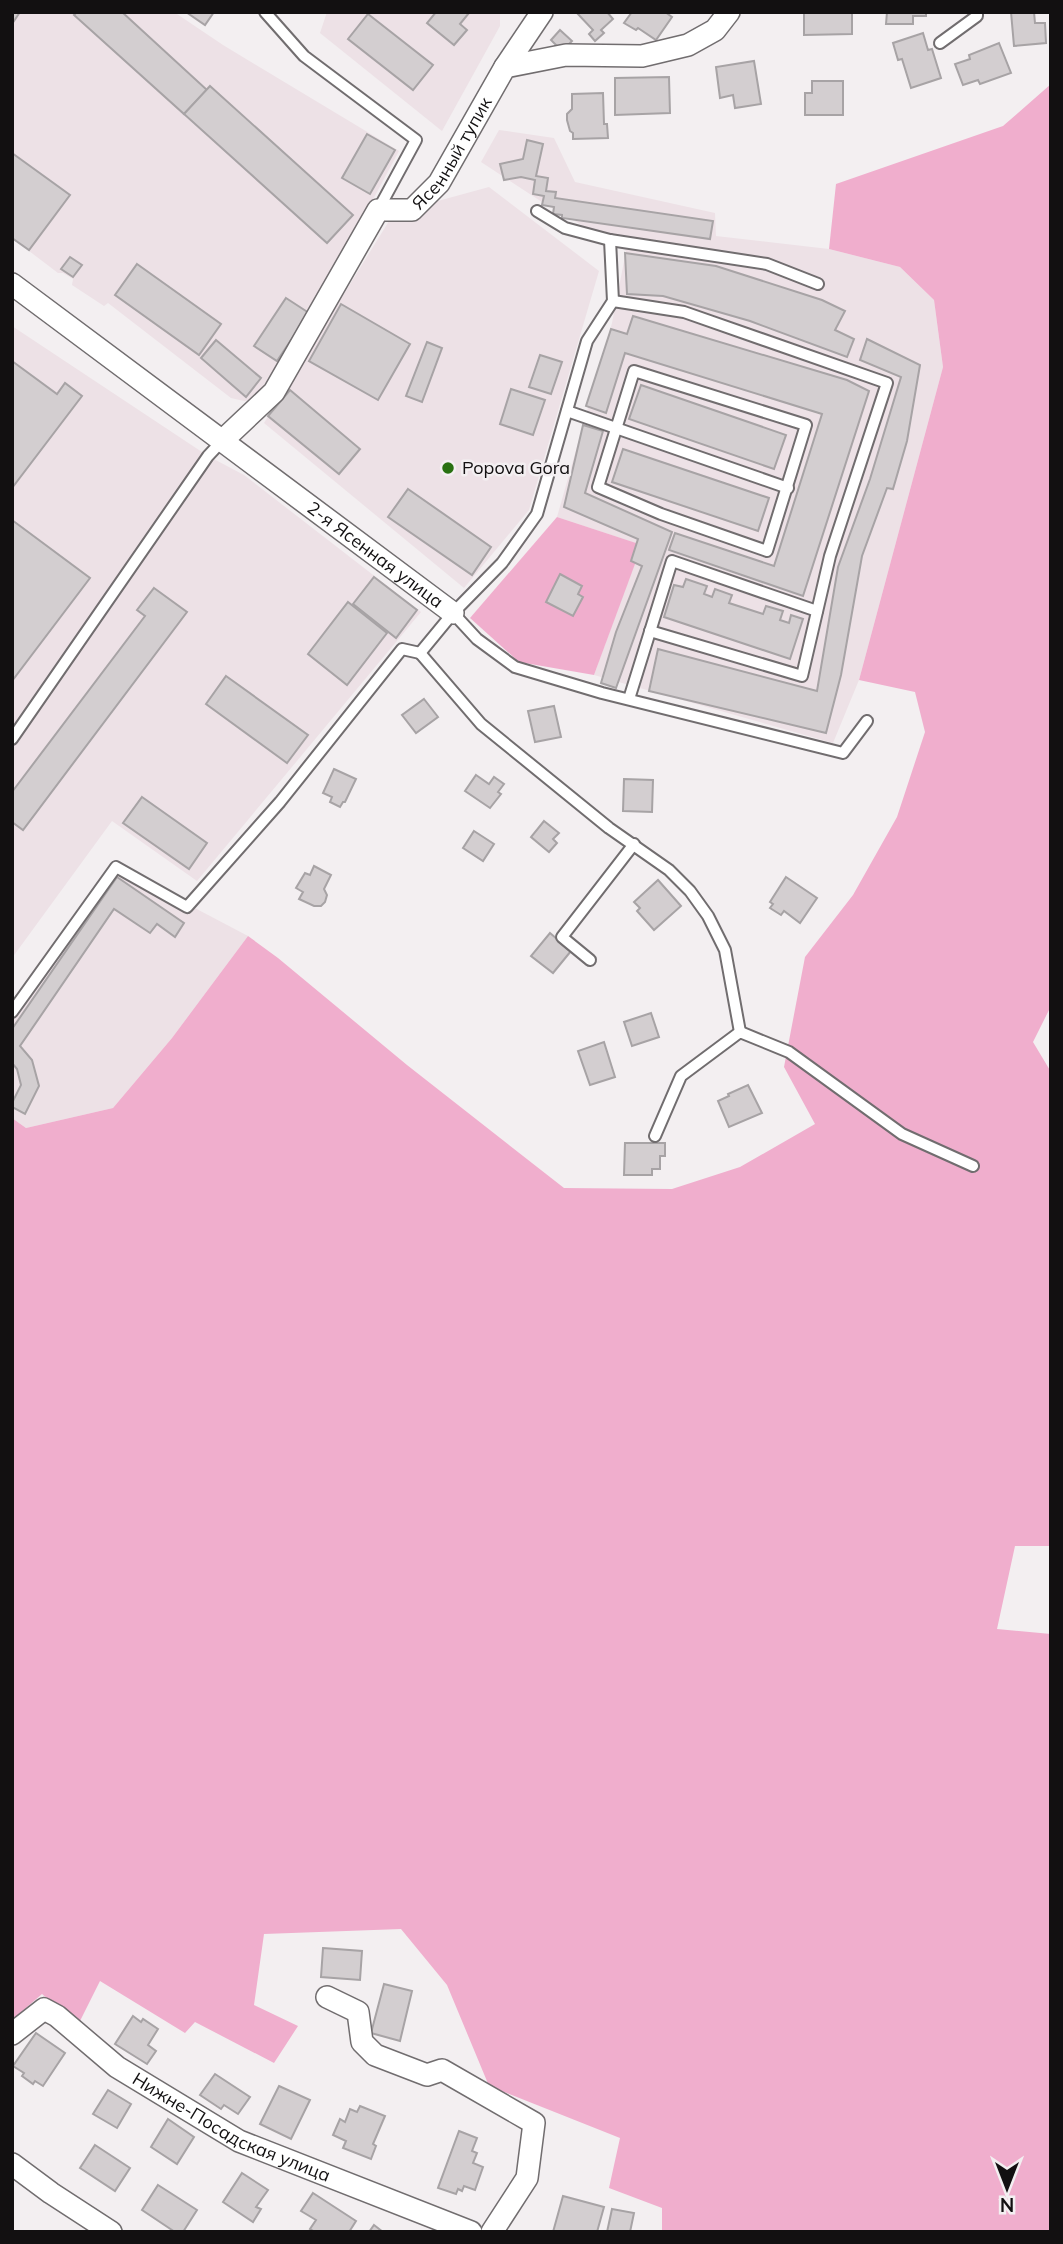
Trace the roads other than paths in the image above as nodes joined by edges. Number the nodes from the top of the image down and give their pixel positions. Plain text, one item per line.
1 (265, 12) edge
2 (542, 12) edge
3 (729, 12) edge
4 (976, 12) edge
5 (940, 43) dead end
6 (505, 67) junction
7 (378, 210) junction
8 (537, 211) dead end
9 (610, 240) junction
10 (12, 284) edge
11 (818, 284) dead end
12 (613, 301) junction
13 (567, 411) junction
14 (615, 428) junction
15 (222, 441) junction
16 (788, 488) junction
17 (817, 611) junction
18 (453, 613) junction
19 (650, 631) junction
20 (421, 653) junction
21 (629, 699) junction
22 (867, 721) dead end
23 (12, 739) edge
24 (634, 844) junction
25 (590, 960) dead end
26 (12, 1012) edge
27 (740, 1032) junction
28 (655, 1136) dead end
29 (973, 1166) dead end
30 (327, 1997) dead end
31 (12, 2034) edge
32 (12, 2164) edge
33 (111, 2232) edge
34 (471, 2232) edge
35 (492, 2232) edge

1 - 7 lane
2 - 6 street, Ясенный тупик
3 - 6 street
4 - 5 lane
6 - 7 street, Ясенный тупик
7 - 15 street
8 - 9 lane
9 - 11 lane
9 - 12 lane
10 - 15 street, 2-я Ясенная улица
12 - 13 lane
12 - 17 lane
13 - 14 lane
13 - 18 lane
14 - 16 lane
14 - 16 lane
14 - 16 lane
15 - 18 street, 2-я Ясенная улица
15 - 23 lane
17 - 19 lane
17 - 19 lane
18 - 20 lane, 2-я Ясенная улица
18 - 21 lane
19 - 21 lane
20 - 24 lane
20 - 26 lane
21 - 22 lane
24 - 25 lane
24 - 27 lane
27 - 28 lane
27 - 29 lane
30 - 35 street
31 - 34 street, Нижне-Посадская улица
32 - 33 street

